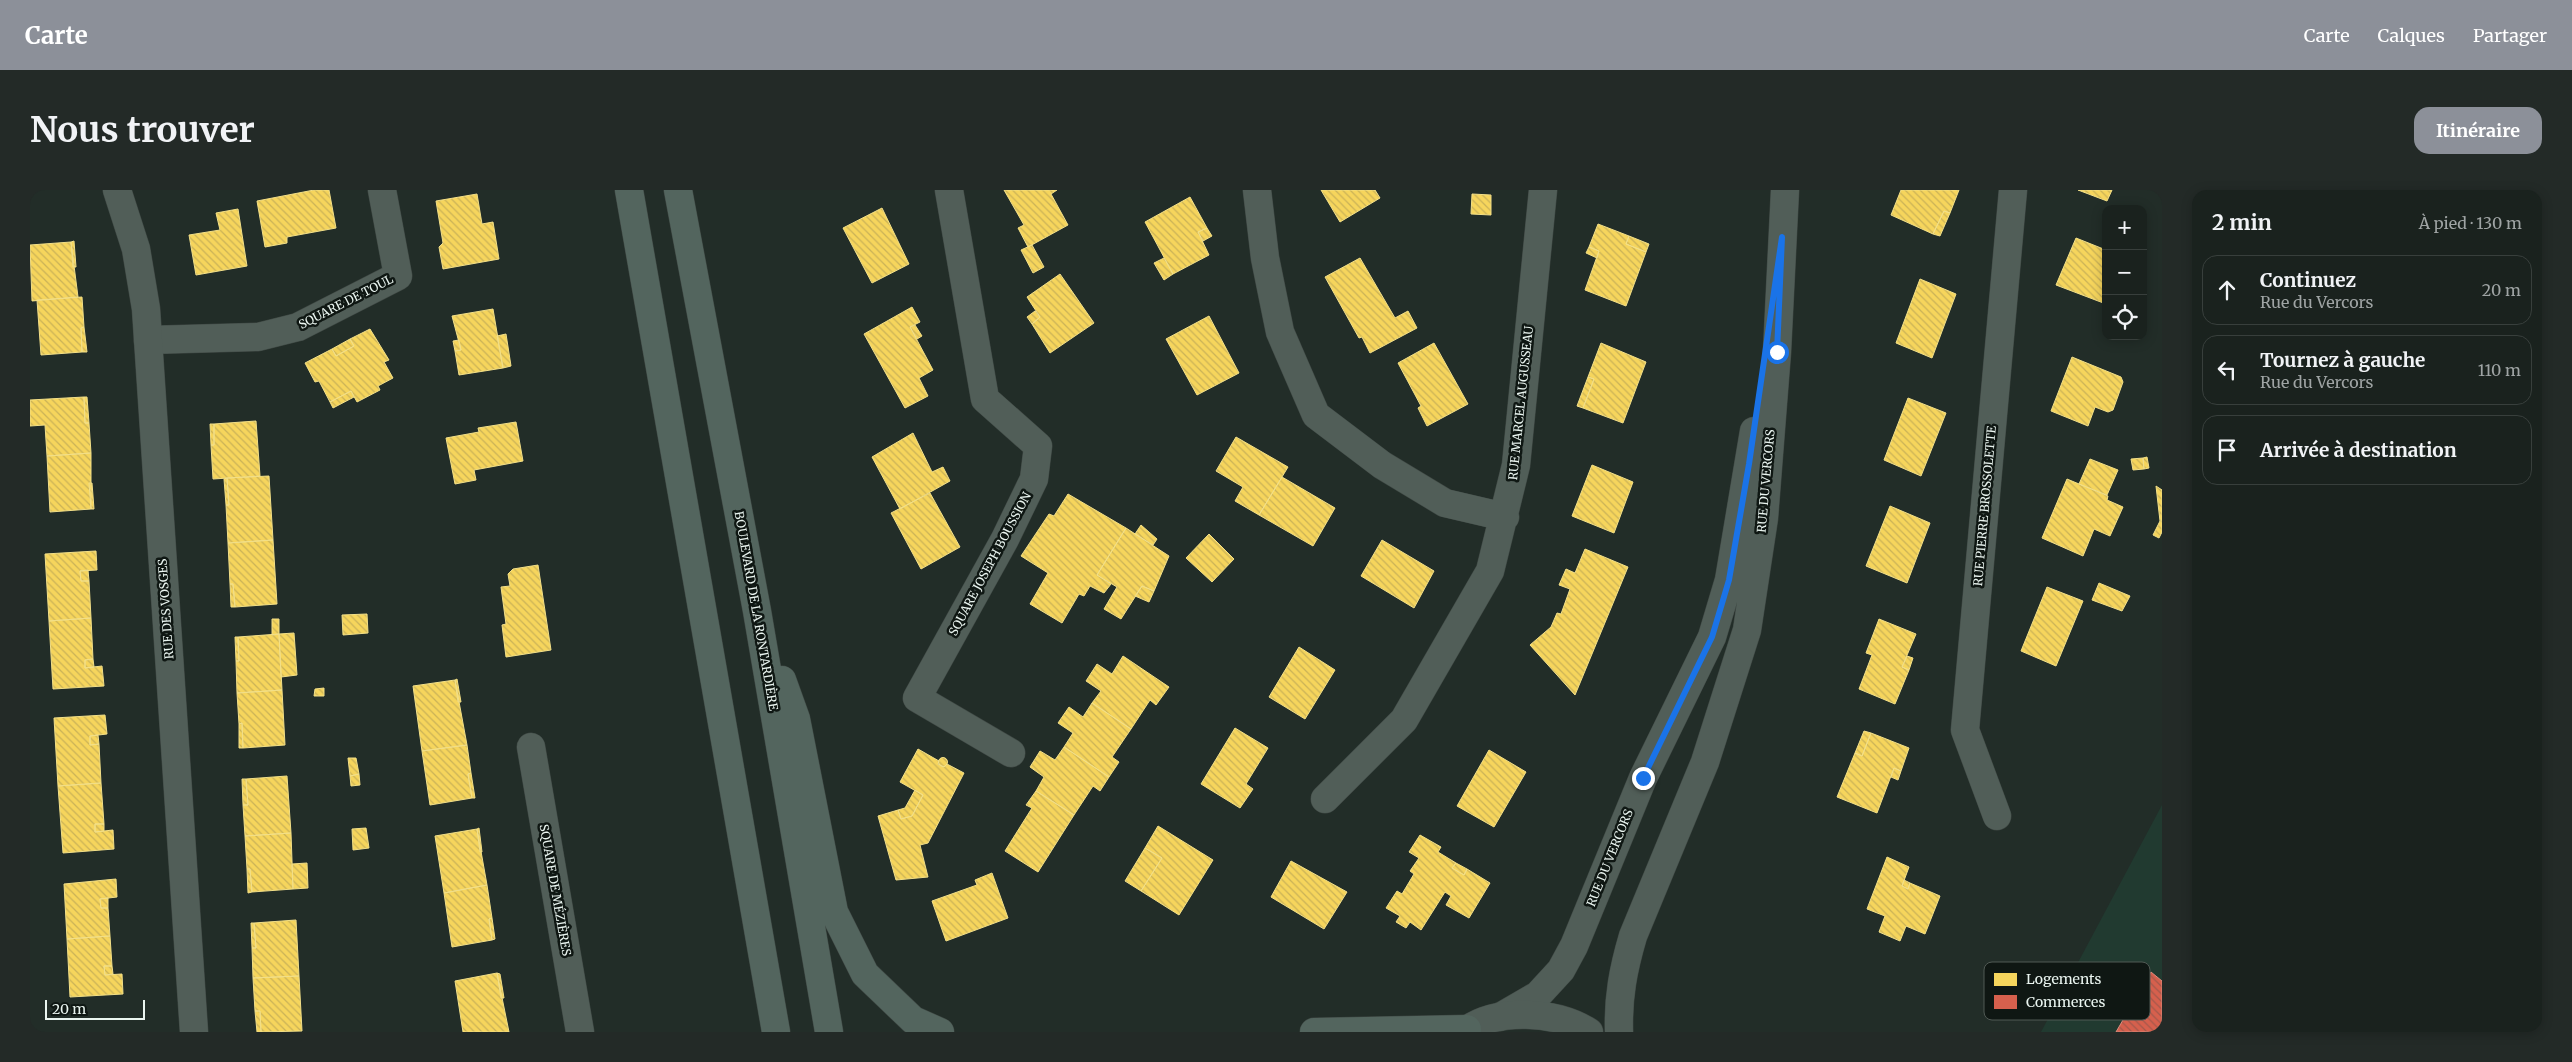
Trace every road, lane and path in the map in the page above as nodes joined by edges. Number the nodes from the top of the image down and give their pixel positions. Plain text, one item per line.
1 (117, 190) edge
2 (382, 190) edge
3 (629, 190) edge
4 (678, 190) edge
5 (949, 190) edge
6 (1257, 190) edge
7 (1543, 190) edge
8 (1785, 190) edge
9 (2013, 190) edge
10 (1782, 237) junction
11 (148, 340) junction
12 (1505, 517) junction
13 (757, 611) junction
14 (531, 747) dead end
15 (1011, 752) dead end
16 (1326, 799) dead end
17 (1997, 816) dead end
18 (1500, 1017) junction
19 (1465, 1031) edge
20 (194, 1032) edge
21 (580, 1032) edge
22 (776, 1032) edge
23 (829, 1032) edge
24 (940, 1032) edge
25 (1314, 1032) edge
26 (1589, 1032) edge
27 (1619, 1032) edge

1 - 11 street, RUE DES VOSGES
2 - 11 street, SQUARE DE TOUL
3 - 22 main road
4 - 13 main road, BOULEVARD DE LA RONTARDIÈRE
5 - 15 street, SQUARE JOSEPH BOUSSION
6 - 12 street
7 - 12 street, RUE MARCEL AUGUSSEAU
8 - 10 street, RUE DU VERCORS
9 - 17 street, RUE PIERRE BROSSOLETTE
10 - 18 street, RUE DU VERCORS
10 - 27 street, RUE DU VERCORS
11 - 20 street, RUE DES VOSGES
12 - 16 street, RUE MARCEL AUGUSSEAU
13 - 23 main road, BOULEVARD DE LA RONTARDIÈRE
13 - 24 main road
14 - 21 street, SQUARE DE MÉZIÈRES
18 - 19 street
18 - 26 street
19 - 25 main road

